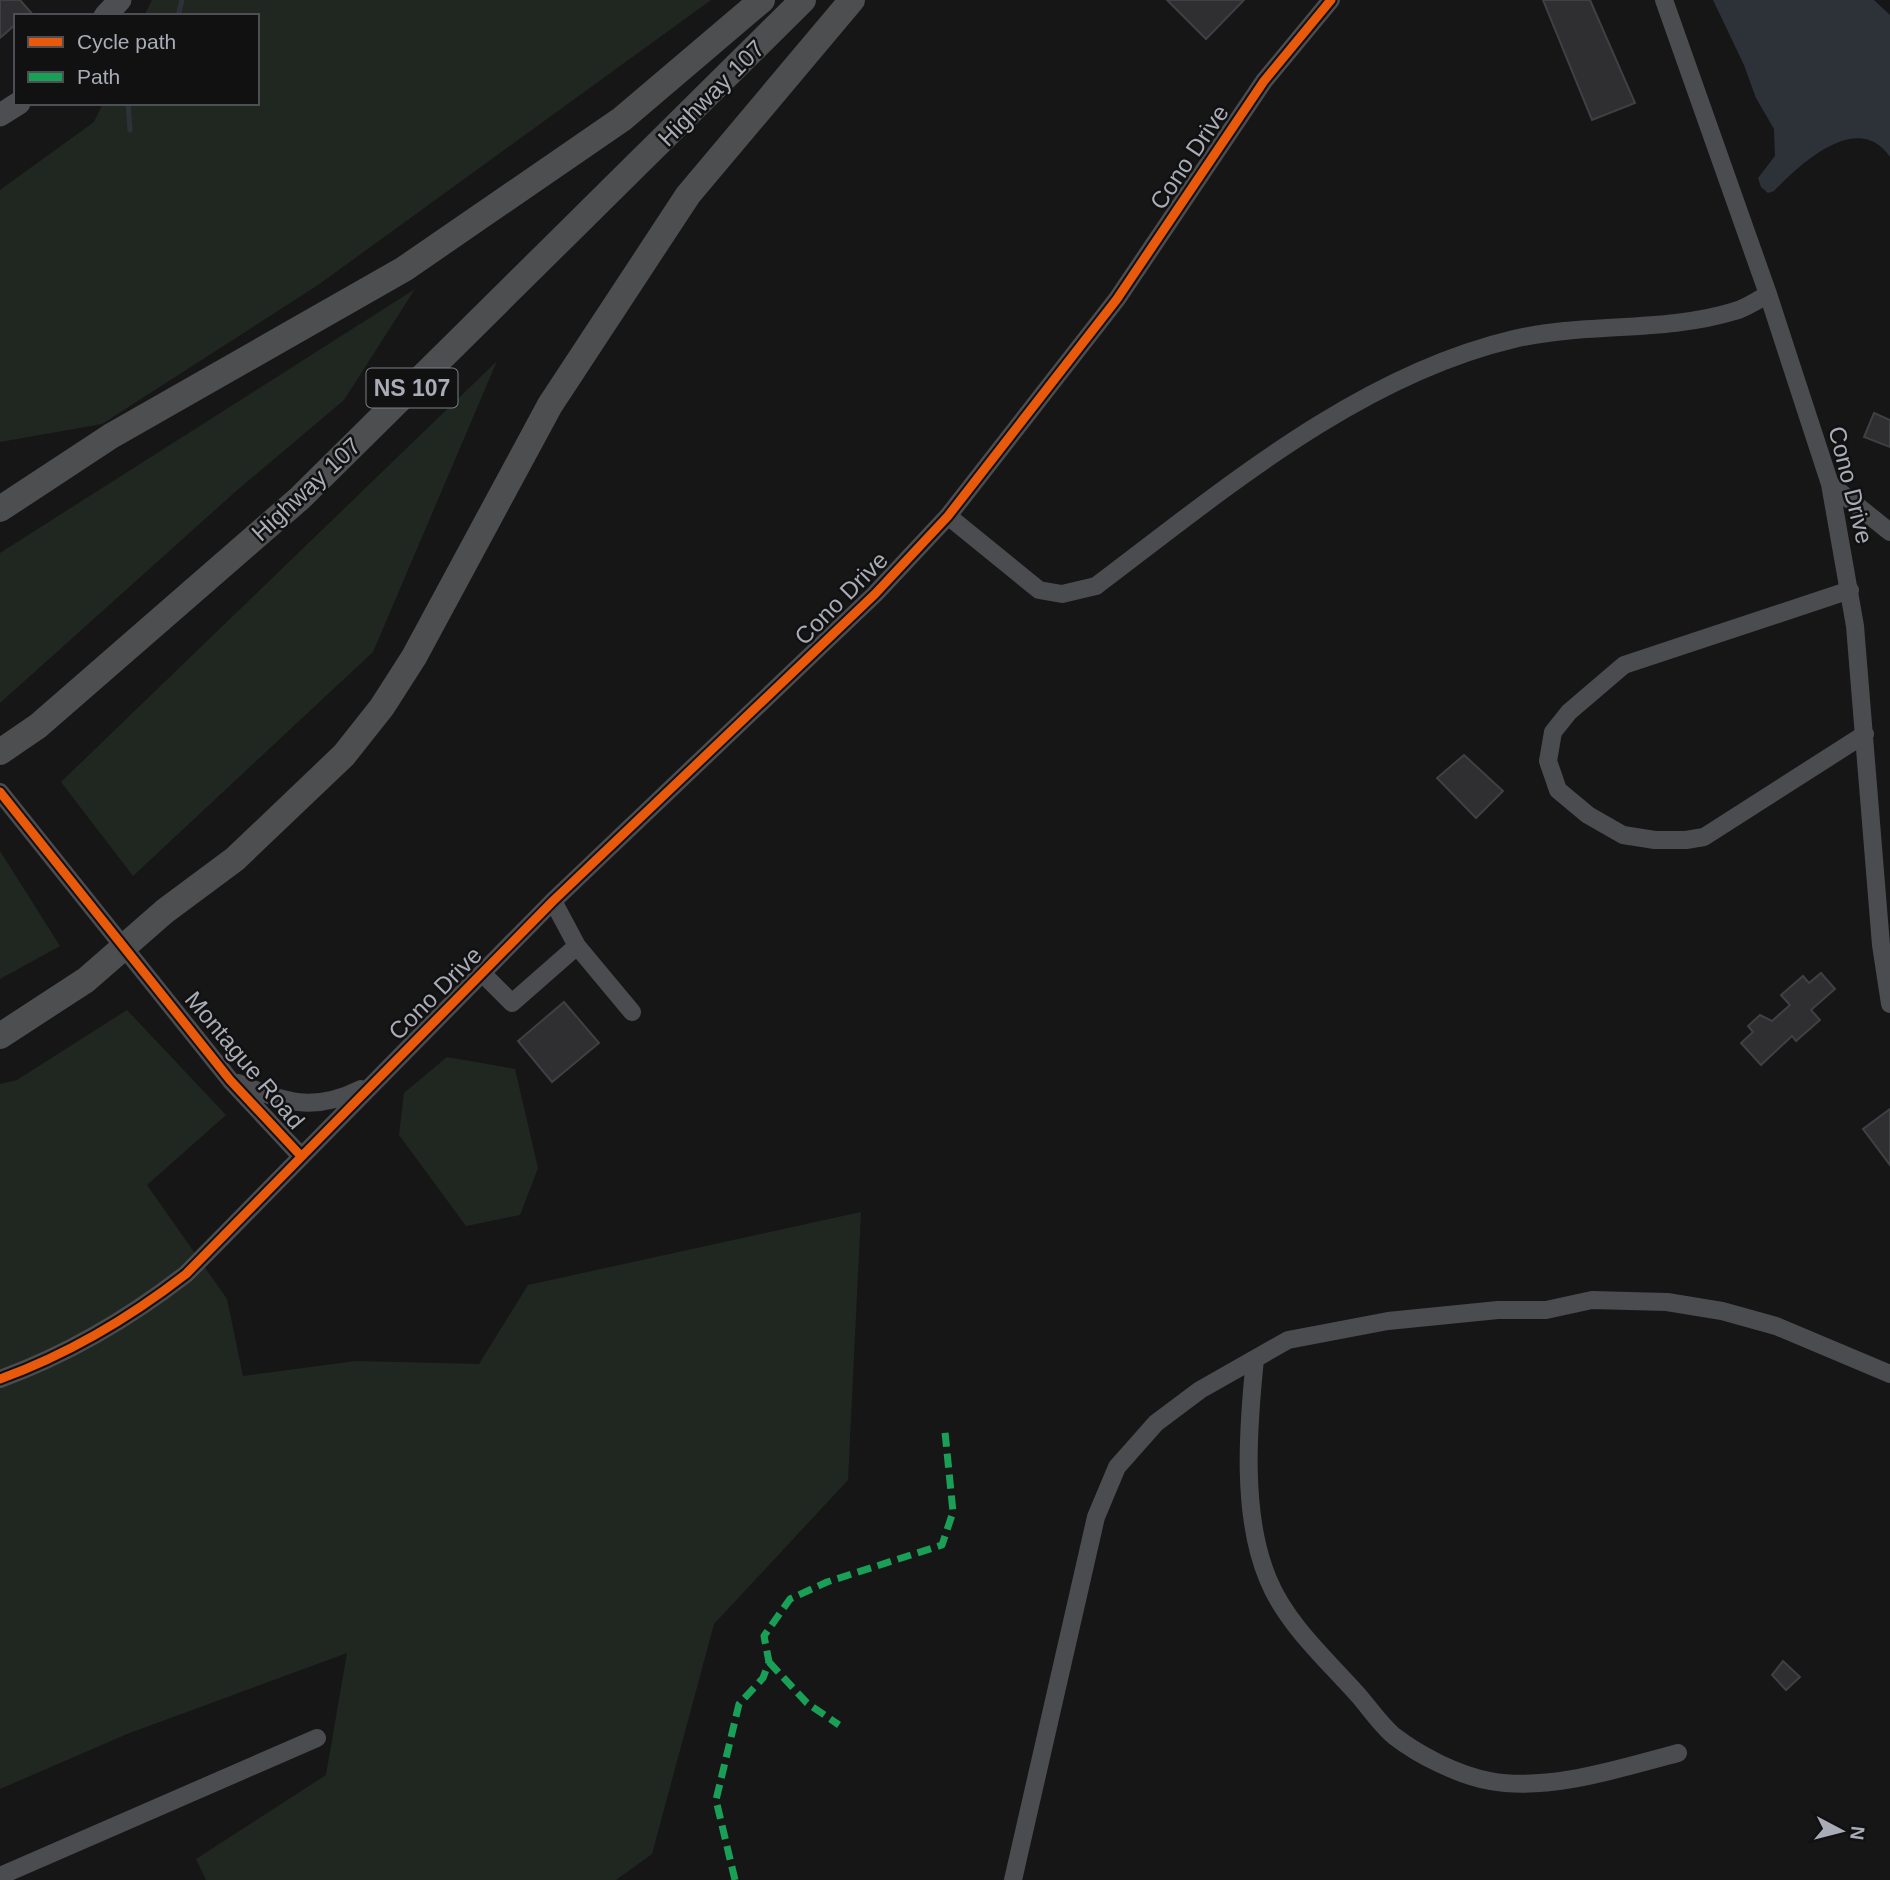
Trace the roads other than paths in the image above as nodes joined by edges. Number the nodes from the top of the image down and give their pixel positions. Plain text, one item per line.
1 (120, 0) edge
2 (762, 0) edge
3 (803, 0) edge
4 (852, 0) edge
5 (1331, 0) edge
6 (1664, 0) edge
7 (107, 14) edge
8 (16, 105) edge
9 (0, 115) edge
10 (1768, 294) junction
11 (1830, 484) junction
12 (0, 509) edge
13 (948, 516) junction
14 (1890, 532) edge
15 (1850, 590) junction
16 (1865, 734) junction
17 (0, 752) edge
18 (0, 792) edge
19 (553, 901) junction
20 (126, 946) junction
21 (577, 946) junction
22 (482, 973) junction
23 (1889, 1000) edge
24 (632, 1012) dead end
25 (0, 1036) edge
26 (230, 1080) junction
27 (373, 1083) junction
28 (300, 1155) junction
29 (1255, 1359) junction
30 (1887, 1368) edge
31 (0, 1379) edge
32 (317, 1738) dead end
33 (1678, 1753) dead end
34 (0, 1876) edge
35 (1013, 1880) edge

1 - 7 main road
2 - 12 highway
3 - 17 highway, Highway 107 / NS 107
4 - 20 highway
5 - 13 street, Cono Drive
6 - 10 street, Cono Drive
8 - 9 main road
10 - 11 street, Cono Drive
10 - 13 street
11 - 14 street
11 - 15 street, Cono Drive
13 - 19 street, Cono Drive
15 - 16 street, Cono Drive
15 - 16 street
16 - 23 street, Cono Drive
18 - 20 street, Montague Road
19 - 21 street
19 - 22 street, Cono Drive
20 - 25 highway
20 - 26 street, Montague Road
21 - 22 street
21 - 24 street
22 - 27 street, Cono Drive
26 - 27 street
26 - 28 street, Montague Road
27 - 28 street, Cono Drive
28 - 31 street, Montague Road
29 - 30 street
29 - 33 street
29 - 35 street
32 - 34 street

